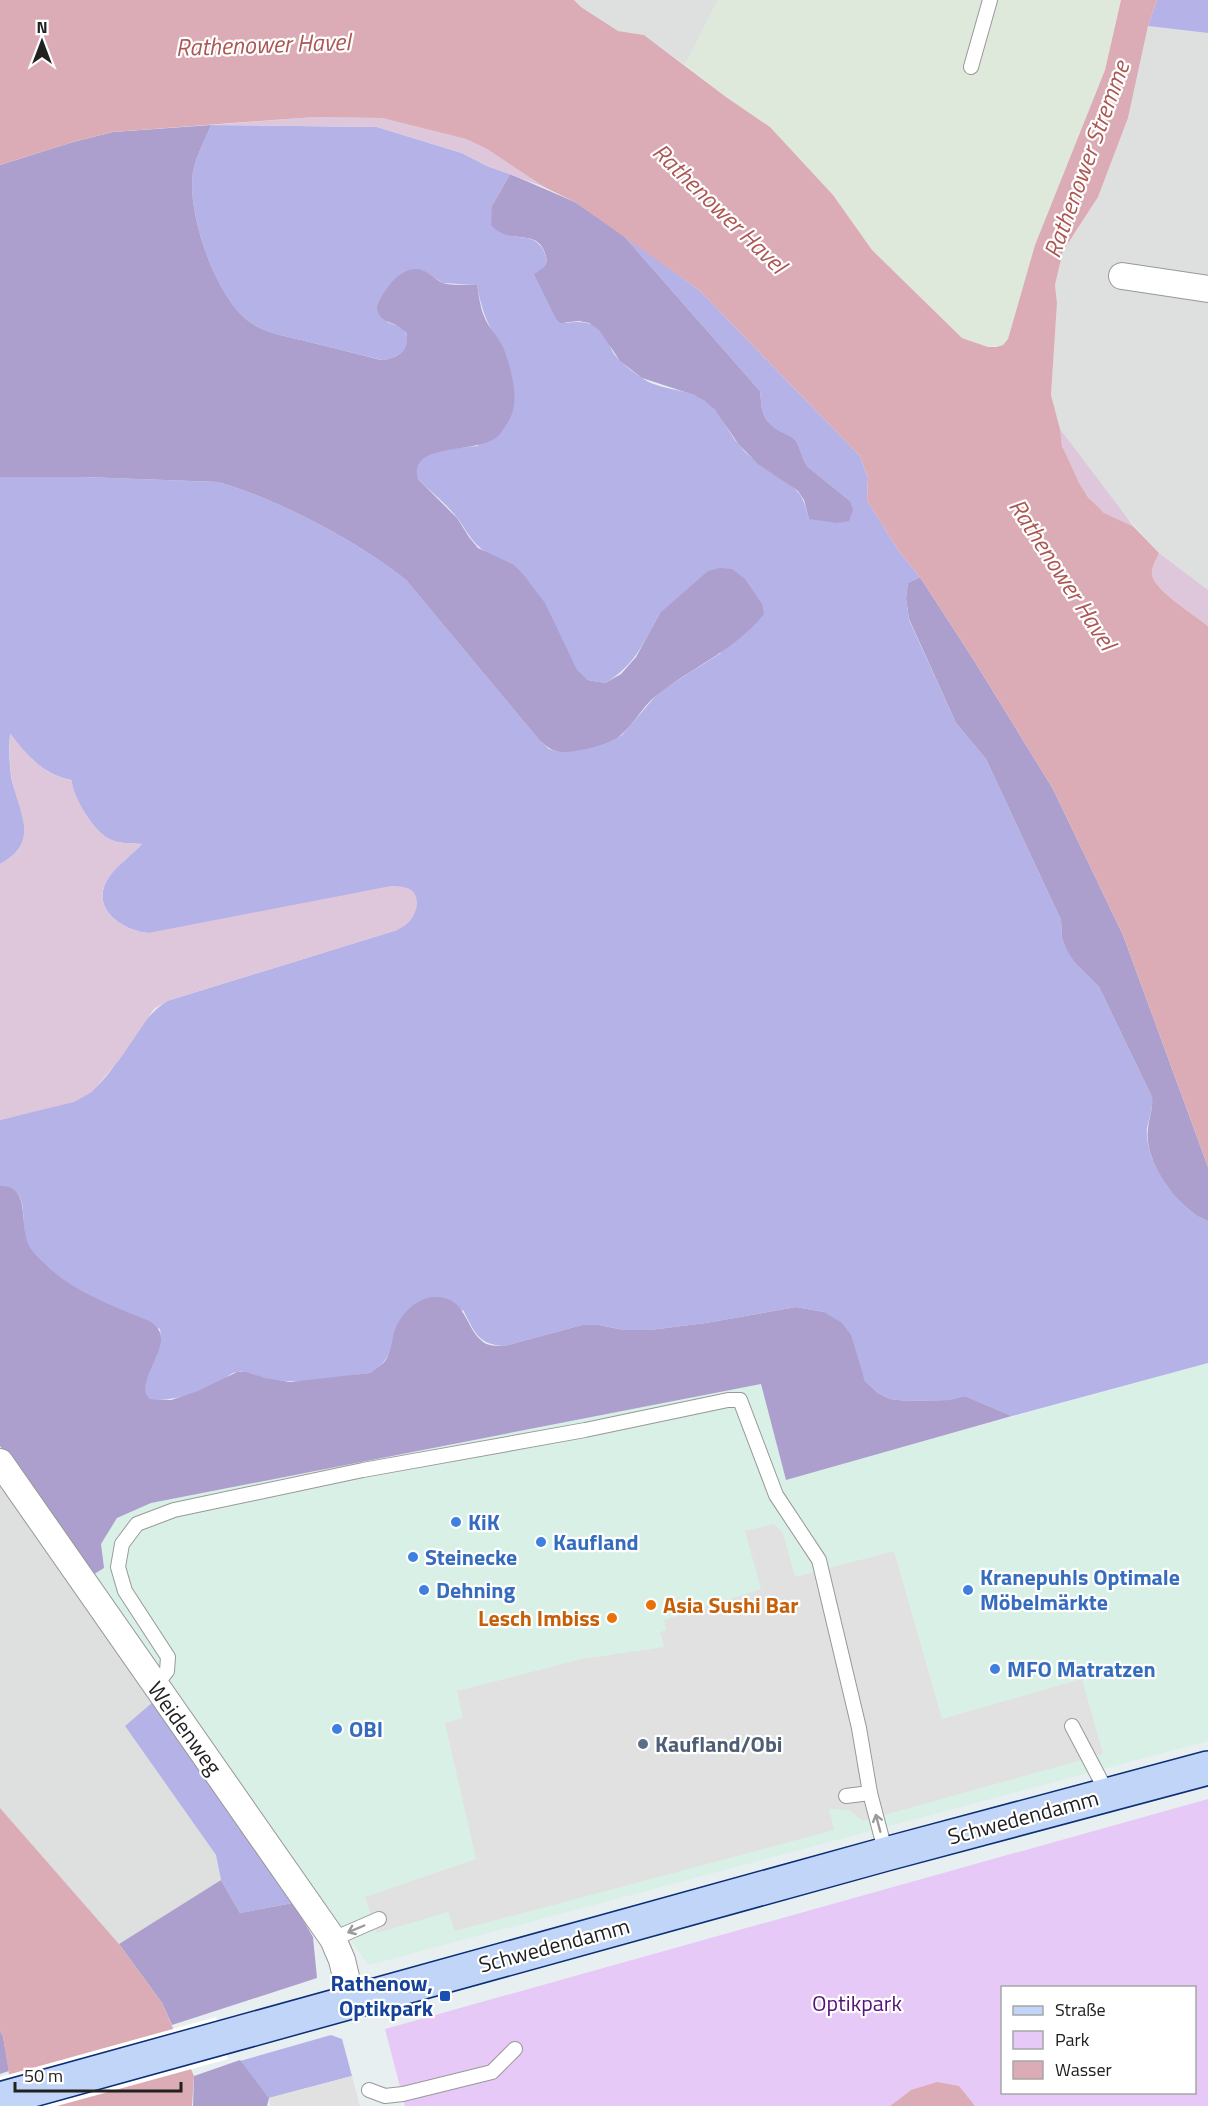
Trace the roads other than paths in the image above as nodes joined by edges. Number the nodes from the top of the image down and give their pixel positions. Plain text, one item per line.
1 (990, 0) edge
2 (971, 67) dead end
3 (1122, 276) dead end
4 (1208, 289) edge
5 (0, 1462) edge
6 (155, 1686) junction
7 (1072, 1726) dead end
8 (1208, 1768) edge
9 (870, 1793) junction
10 (1109, 1793) junction
11 (846, 1797) dead end
12 (886, 1854) junction
13 (379, 1919) dead end
14 (333, 1939) junction
15 (352, 2002) junction
16 (515, 2049) dead end
17 (369, 2090) dead end
18 (0, 2099) edge

1 - 2 lane
3 - 4 street
5 - 6 street, Weidenweg
6 - 9 lane
6 - 14 street, Weidenweg
7 - 10 lane, Schwedendamm
8 - 10 main road, Schwedendamm
9 - 11 lane
12 -> 9 lane
10 - 12 main road, Schwedendamm
12 - 15 main road, Schwedendamm
13 -> 14 lane
14 - 15 street, Weidenweg
15 - 18 main road, Schwedendamm
16 - 17 lane

